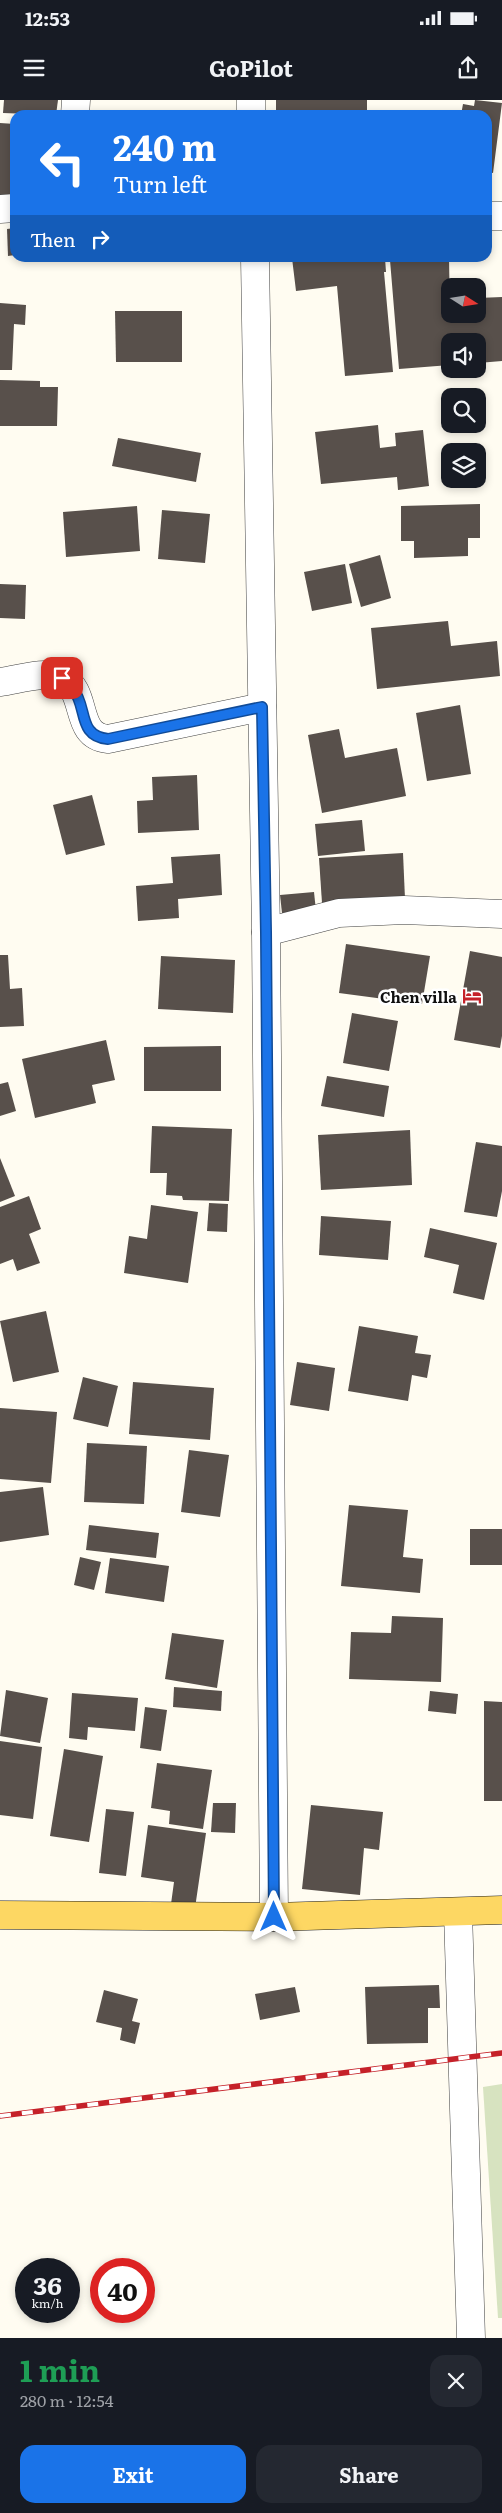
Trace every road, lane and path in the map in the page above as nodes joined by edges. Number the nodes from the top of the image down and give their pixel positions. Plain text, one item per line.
1 (255, 262) edge
2 (0, 682) edge
3 (262, 707) junction
4 (502, 914) edge
5 (266, 932) junction
6 (502, 1910) edge
7 (458, 1912) junction
8 (0, 1915) edge
9 (274, 1917) junction
10 (471, 2338) edge

1 - 3 street
2 - 3 street
3 - 5 street
4 - 5 street
5 - 9 street
6 - 7 main road
7 - 9 main road
7 - 10 street
8 - 9 main road

